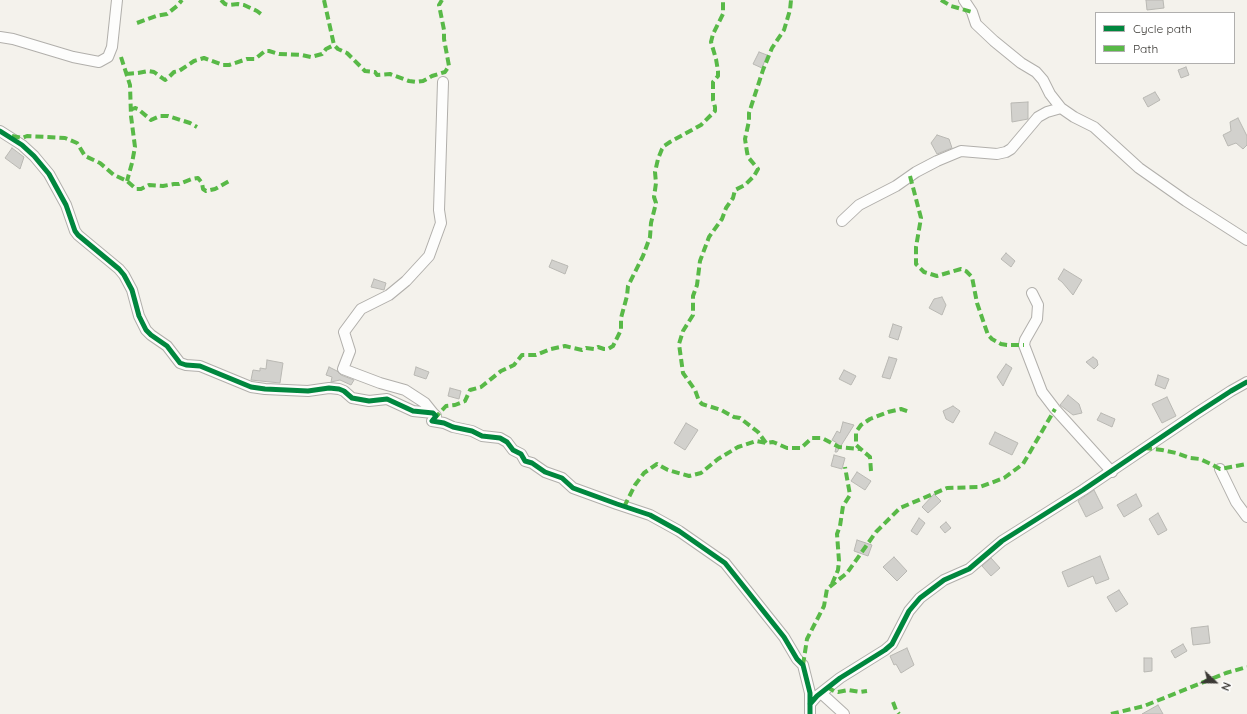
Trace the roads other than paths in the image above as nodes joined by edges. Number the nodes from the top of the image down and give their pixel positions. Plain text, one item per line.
1 (117, 0) edge
2 (964, 0) edge
3 (0, 37) edge
4 (443, 82) dead end
5 (1061, 108) junction
6 (0, 131) edge
7 (842, 221) dead end
8 (1247, 240) edge
9 (1032, 293) dead end
10 (1247, 382) edge
11 (433, 413) junction
12 (1220, 469) dead end
13 (1112, 472) junction
14 (1247, 517) edge
15 (820, 693) junction
16 (810, 709) edge
17 (844, 714) edge

1 - 3 street
2 - 5 street
4 - 11 street
5 - 7 street
5 - 8 street
6 - 11 street
9 - 13 street
10 - 13 street
11 - 16 street
12 - 14 street
13 - 15 street
15 - 16 street
15 - 17 street

